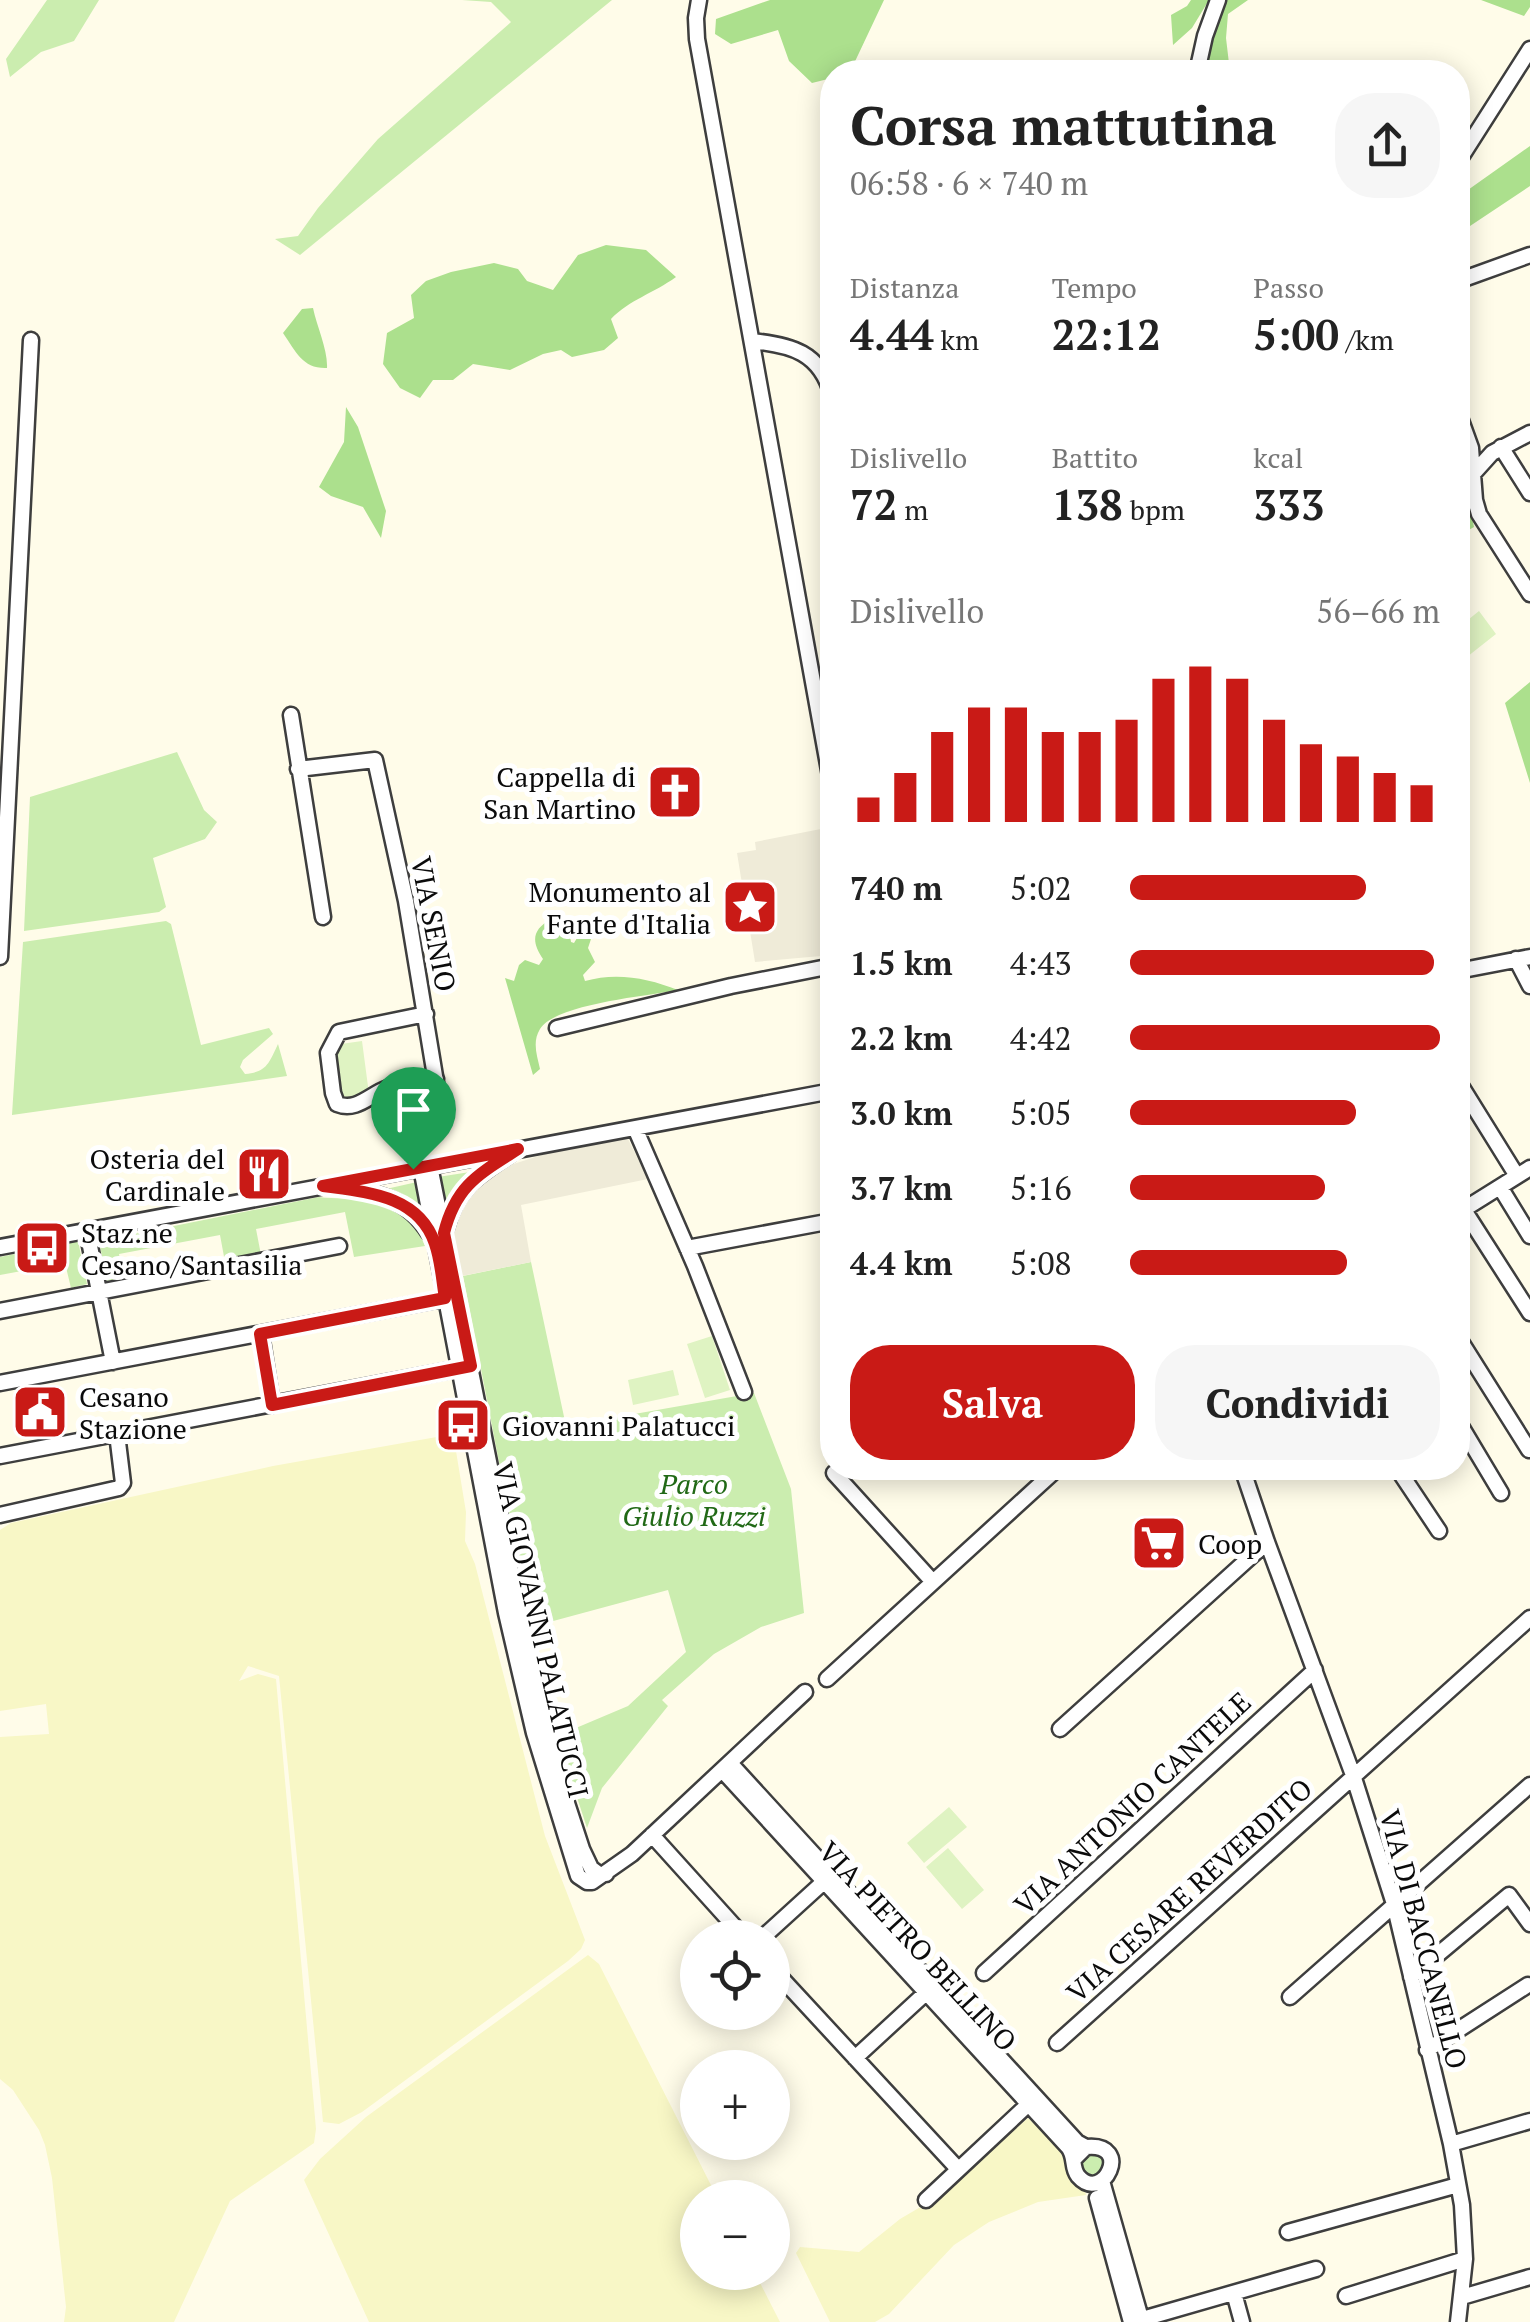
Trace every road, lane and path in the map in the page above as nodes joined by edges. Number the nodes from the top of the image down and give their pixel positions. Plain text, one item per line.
1 (699, 0) edge
2 (1218, 0) edge
3 (1530, 49) edge
4 (1200, 60) edge
5 (1470, 143) edge
6 (1530, 255) edge
7 (1470, 277) edge
8 (31, 340) dead end
9 (752, 341) junction
10 (820, 370) edge
11 (1530, 432) edge
12 (1470, 444) edge
13 (1501, 447) junction
14 (1473, 475) junction
15 (1530, 493) edge
16 (1530, 594) edge
17 (8, 632) edge
18 (291, 715) dead end
19 (820, 720) edge
20 (298, 769) junction
21 (323, 917) dead end
22 (0, 957) edge
23 (1523, 958) edge
24 (820, 968) edge
25 (1470, 968) edge
26 (1530, 986) edge
27 (426, 1014) junction
28 (558, 1028) dead end
29 (436, 1079) junction
30 (820, 1093) edge
31 (1470, 1098) edge
32 (634, 1128) junction
33 (518, 1149) junction
34 (421, 1167) junction
35 (1524, 1172) edge
36 (323, 1186) junction
37 (1500, 1187) junction
38 (1470, 1206) edge
39 (820, 1223) edge
40 (1470, 1226) edge
41 (87, 1231) junction
42 (1530, 1236) edge
43 (440, 1238) junction
44 (339, 1246) dead end
45 (0, 1247) edge
46 (687, 1248) junction
47 (99, 1293) junction
48 (451, 1297) junction
49 (0, 1311) edge
50 (1530, 1313) edge
51 (260, 1334) junction
52 (1470, 1356) edge
53 (112, 1362) junction
54 (465, 1367) junction
55 (0, 1383) edge
56 (744, 1392) dead end
57 (272, 1405) junction
58 (117, 1434) junction
59 (1470, 1442) edge
60 (1529, 1450) edge
61 (0, 1456) edge
62 (841, 1480) edge
63 (1045, 1480) edge
64 (1246, 1480) edge
65 (1405, 1480) edge
66 (1501, 1493) dead end
67 (0, 1514) edge
68 (1439, 1531) dead end
69 (1266, 1542) junction
70 (933, 1582) junction
71 (1530, 1618) edge
72 (1315, 1670) junction
73 (827, 1679) dead end
74 (805, 1692) dead end
75 (1060, 1729) dead end
76 (726, 1766) junction
77 (1353, 1774) junction
78 (1530, 1785) edge
79 (652, 1836) junction
80 (829, 1878) junction
81 (1394, 1904) junction
82 (729, 1920) edge
83 (782, 1920) edge
84 (1530, 1924) edge
85 (984, 1973) dead end
86 (1411, 1978) junction
87 (1528, 1986) edge
88 (790, 1987) edge
89 (930, 1989) junction
90 (1290, 1998) dead end
91 (1058, 2042) dead end
92 (1428, 2050) junction
93 (856, 2058) junction
94 (1032, 2100) junction
95 (1530, 2121) edge
96 (1451, 2144) junction
97 (1086, 2147) junction
98 (1075, 2158) junction
99 (958, 2169) junction
100 (1098, 2182) junction
101 (1458, 2185) junction
102 (926, 2200) dead end
103 (1288, 2232) dead end
104 (1465, 2259) junction
105 (1316, 2269) dead end
106 (1530, 2277) edge
107 (1234, 2293) junction
108 (1346, 2296) dead end
109 (1462, 2297) junction
110 (1137, 2321) edge
111 (1242, 2322) edge
112 (1458, 2322) edge

1 - 9 street
2 - 4 street
3 - 5 street
6 - 7 street
8 - 17 street
9 - 10 street
9 - 19 street
11 - 13 street
12 - 14 street
13 - 14 street
13 - 15 street
14 - 16 street
17 - 22 street
18 - 20 street
20 - 21 street
20 - 27 street, VIA SENIO
23 - 25 street
23 - 26 street
24 - 28 street
27 - 29 street, VIA SENIO
27 - 29 street
29 - 34 street, VIA SENIO
30 - 32 street
31 - 35 street
32 - 33 street
32 - 46 street
33 - 34 street
33 - 43 street
34 - 36 street
34 - 43 street, VIA GIOVANNI PALATUCCI
35 - 37 street
36 - 41 street
36 - 43 street
37 - 38 street
37 - 42 street
39 - 46 street
40 - 50 street
41 - 45 street
41 - 47 street
43 - 48 street, VIA GIOVANNI PALATUCCI
44 - 47 street
46 - 56 street
47 - 49 street
47 - 53 street
48 - 51 street
48 - 54 street, VIA GIOVANNI PALATUCCI
51 - 53 street
51 - 57 street
52 - 60 street
53 - 55 street
54 - 57 street
54 - 79 street, VIA GIOVANNI PALATUCCI
57 - 58 street
58 - 61 street
58 - 67 street
59 - 66 street
62 - 70 street
63 - 70 street
64 - 69 street, VIA DI BACCANELLO
65 - 68 street
69 - 72 street, VIA DI BACCANELLO
69 - 75 street
70 - 73 street
71 - 77 street, VIA CESARE REVERDITO
72 - 77 street, VIA DI BACCANELLO
72 - 85 street, VIA ANTONIO CANTELE
74 - 76 street
76 - 79 street
76 - 80 street, VIA PIETRO BELLINO
77 - 81 street, VIA DI BACCANELLO
77 - 91 street, VIA CESARE REVERDITO
78 - 81 street
79 - 82 street
80 - 83 street
80 - 89 street, VIA PIETRO BELLINO
81 - 86 street, VIA DI BACCANELLO
81 - 90 street
84 - 86 street
86 - 92 street, VIA DI BACCANELLO
87 - 92 street
88 - 93 street
89 - 93 street
89 - 94 street, VIA PIETRO BELLINO
92 - 96 street, VIA DI BACCANELLO
93 - 99 street
94 - 97 street, VIA PIETRO BELLINO
94 - 98 street, VIA PIETRO BELLINO
94 - 99 street
95 - 96 street
96 - 101 street, VIA DI BACCANELLO
97 - 98 street
97 - 100 street
98 - 100 street
99 - 102 street
100 - 110 street
101 - 103 street
101 - 104 street, VIA DI BACCANELLO
104 - 108 street
104 - 109 street, VIA DI BACCANELLO
105 - 107 street
106 - 109 street
107 - 110 street
107 - 111 street
109 - 112 street, VIA DI BACCANELLO

